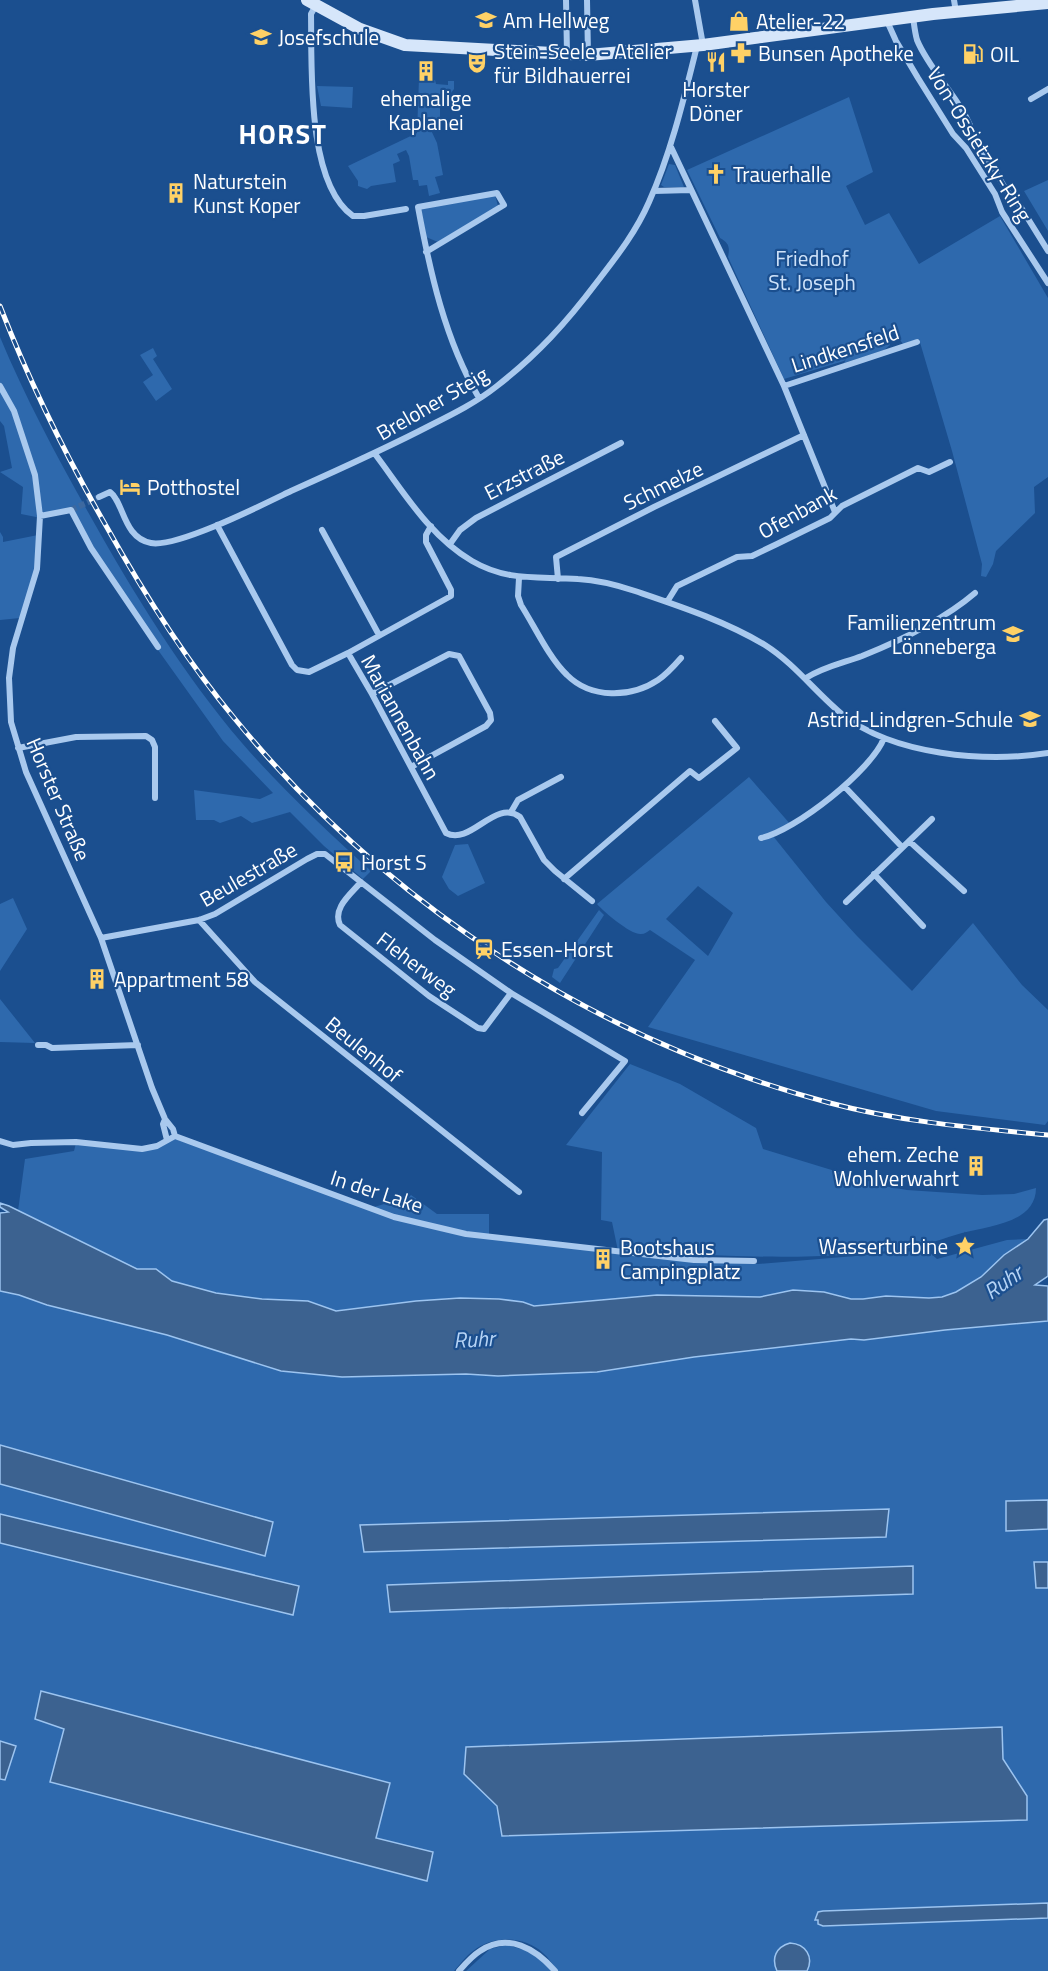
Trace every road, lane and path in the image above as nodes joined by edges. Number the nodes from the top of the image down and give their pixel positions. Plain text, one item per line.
1 (567, 0) edge
2 (587, 0) edge
3 (695, 0) edge
4 (311, 2) edge
5 (1048, 3) edge
6 (955, 6) edge
7 (913, 16) junction
8 (887, 21) junction
9 (700, 46) junction
10 (567, 55) junction
11 (588, 55) junction
12 (1048, 89) edge
13 (1031, 99) dead end
14 (670, 147) junction
15 (654, 190) junction
16 (690, 190) junction
17 (406, 209) dead end
18 (1048, 251) edge
19 (426, 252) junction
20 (1048, 283) edge
21 (917, 342) dead end
22 (0, 386) edge
23 (783, 386) junction
24 (479, 398) junction
25 (804, 435) junction
26 (621, 443) dead end
27 (375, 454) junction
28 (950, 462) dead end
29 (99, 496) dead end
30 (835, 512) junction
31 (40, 516) junction
32 (217, 525) junction
33 (432, 526) junction
34 (322, 530) dead end
35 (450, 544) junction
36 (519, 578) junction
37 (558, 579) junction
38 (975, 593) dead end
39 (667, 602) junction
40 (379, 635) junction
41 (158, 647) dead end
42 (348, 653) junction
43 (681, 658) dead end
44 (806, 678) junction
45 (372, 694) junction
46 (715, 721) dead end
47 (884, 738) junction
48 (18, 748) junction
49 (1048, 753) edge
50 (411, 767) junction
51 (561, 777) dead end
52 (844, 786) junction
53 (155, 798) dead end
54 (511, 812) junction
55 (932, 819) dead end
56 (761, 838) dead end
57 (909, 841) junction
58 (902, 847) junction
59 (338, 862) joint
60 (874, 874) junction
61 (564, 879) junction
62 (361, 882) junction
63 (964, 891) dead end
64 (592, 901) dead end
65 (846, 902) dead end
66 (199, 920) junction
67 (923, 926) dead end
68 (101, 938) junction
69 (511, 993) junction
70 (38, 1045) dead end
71 (138, 1045) junction
72 (582, 1113) dead end
73 (165, 1119) junction
74 (175, 1136) junction
75 (167, 1140) junction
76 (0, 1141) edge
77 (519, 1192) dead end
78 (754, 1261) dead end
79 (459, 1971) edge
80 (555, 1971) edge

1 - 10 street
2 - 11 street
3 - 9 street
4 - 10 street
4 - 17 street
5 - 6 street
6 - 7 street
7 - 8 street
7 - 18 street, Von-Ossietzky-Ring
8 - 9 street
8 - 20 street, Von-Ossietzky-Ring
9 - 11 street
9 - 14 street, Breloher Steig
10 - 11 street
12 - 13 street
14 - 15 street, Breloher Steig
14 - 16 street, Lindkensfeld
15 - 16 street
15 - 24 street, Breloher Steig
16 - 23 street, Lindkensfeld
19 - 19 street
19 - 24 street
21 - 23 street, Lindkensfeld
22 - 31 street, Horster Straße
23 - 25 street, Lindkensfeld
24 - 27 street, Breloher Steig
25 - 30 street, Lindkensfeld
25 - 37 street, Schmelze
26 - 35 street, Erzstraße
27 - 32 street, Breloher Steig
27 - 33 street
28 - 30 street, Ofenbank
29 - 32 street, Breloher Steig
30 - 39 street, Ofenbank
31 - 41 street
31 - 48 street, Horster Straße
32 - 42 street, Mariannenbahn
33 - 35 street
33 - 40 street
34 - 40 street
35 - 36 street
36 - 37 street
36 - 43 street
37 - 39 street
38 - 44 street
39 - 44 street
40 - 42 street
42 - 45 street, Mariannenbahn
44 - 47 street
45 - 50 street, Mariannenbahn
45 - 50 street
46 - 61 street
47 - 49 street
47 - 52 street
48 - 53 street
48 - 68 street, Horster Straße
50 - 54 street, Mariannenbahn
51 - 54 street, Mariannenbahn
52 - 56 street
52 - 58 street
54 - 61 street
55 - 57 street
57 - 58 street
57 - 63 street
58 - 60 street
59 - 62 street, Fleherweg
59 - 66 street, Beulestraße
60 - 65 street
60 - 67 street
61 - 64 street
62 - 69 street, Fleherweg
62 - 69 street, Fleherweg
66 - 68 street, Beulestraße
66 - 77 street, Beulenhof
68 - 71 street, Horster Straße
69 - 72 street, Fleherweg
70 - 71 street
71 - 73 street, Horster Straße
73 - 74 street, Horster Straße
73 - 75 street, Horster Straße
74 - 75 street
74 - 78 street, In der Lake
75 - 76 street
79 - 80 street

